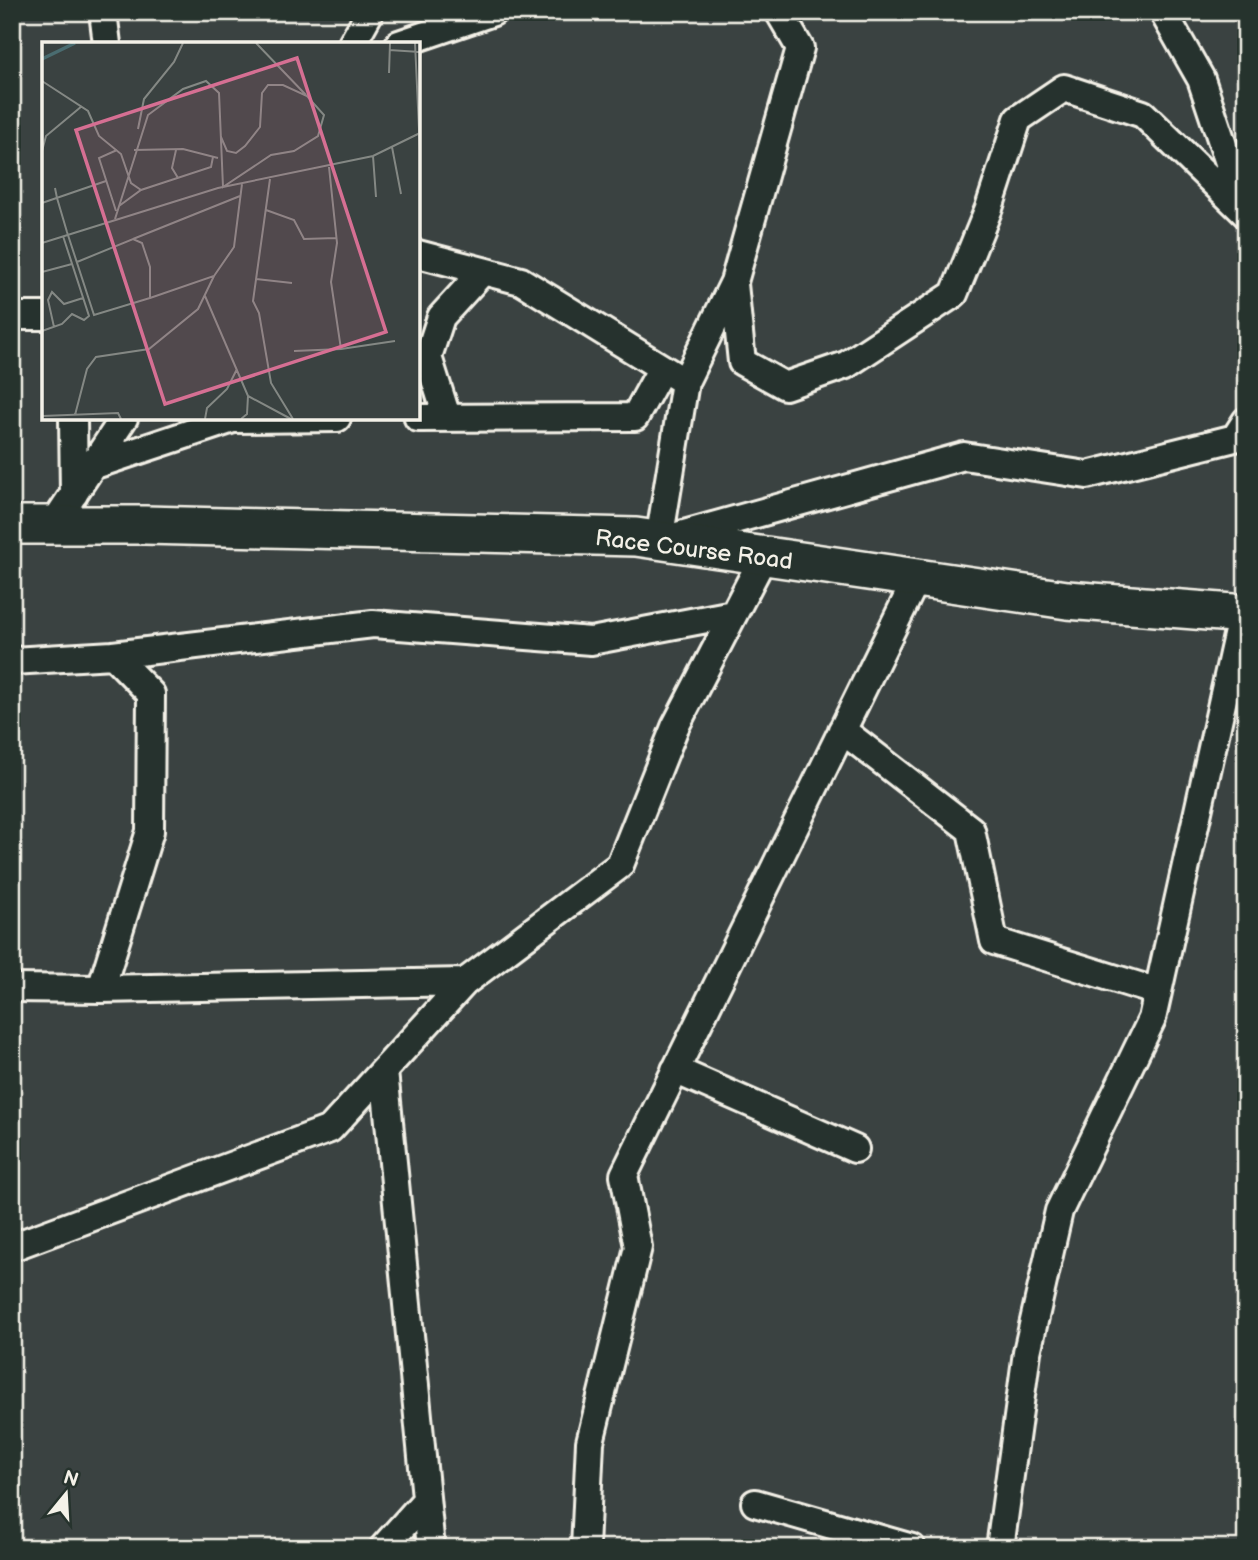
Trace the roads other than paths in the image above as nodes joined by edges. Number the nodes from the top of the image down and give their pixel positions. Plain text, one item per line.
1 (103, 12) edge
2 (370, 12) edge
3 (493, 12) edge
4 (779, 12) edge
5 (1163, 12) edge
6 (107, 42) edge
7 (353, 42) edge
8 (405, 42) edge
9 (1246, 214) edge
10 (420, 255) edge
11 (483, 271) junction
12 (734, 282) junction
13 (12, 316) edge
14 (42, 316) edge
15 (662, 368) junction
16 (685, 383) junction
17 (420, 418) edge
18 (447, 418) junction
19 (73, 420) edge
20 (123, 420) edge
21 (230, 420) edge
22 (1246, 421) edge
23 (92, 466) junction
24 (74, 494) junction
25 (12, 525) edge
26 (53, 525) junction
27 (659, 541) junction
28 (764, 556) junction
29 (917, 578) junction
30 (733, 614) junction
31 (1244, 614) edge
32 (113, 655) junction
33 (12, 661) edge
34 (842, 730) junction
35 (465, 982) junction
36 (12, 988) edge
37 (101, 989) junction
38 (1158, 992) junction
39 (675, 1070) junction
40 (384, 1071) junction
41 (855, 1149) dead end
42 (12, 1247) edge
43 (426, 1500) junction
44 (755, 1503) dead end
45 (383, 1548) edge
46 (431, 1548) edge
47 (585, 1548) edge
48 (912, 1548) edge
49 (1000, 1548) edge

1 - 6 street
2 - 7 street
3 - 8 street
4 - 12 street
5 - 9 street
9 - 12 street
10 - 11 street
11 - 15 street
11 - 18 street
12 - 16 street
13 - 14 street
15 - 16 street
15 - 18 street
16 - 27 street
17 - 18 street
19 - 24 street
20 - 23 street
21 - 23 street
22 - 27 street
23 - 24 street
24 - 26 street
25 - 26 street, Race Course Road
26 - 27 street, Race Course Road
27 - 28 street, Race Course Road
28 - 29 street, Race Course Road
28 - 30 street
29 - 31 street, Race Course Road
29 - 34 street
30 - 32 street
30 - 35 street
31 - 38 street
32 - 33 street
32 - 37 street
34 - 38 street
34 - 39 street
35 - 37 street
35 - 40 street
36 - 37 street
38 - 49 street
39 - 41 street
39 - 47 street
40 - 42 street
40 - 43 street
43 - 45 street
43 - 46 street
44 - 48 street

